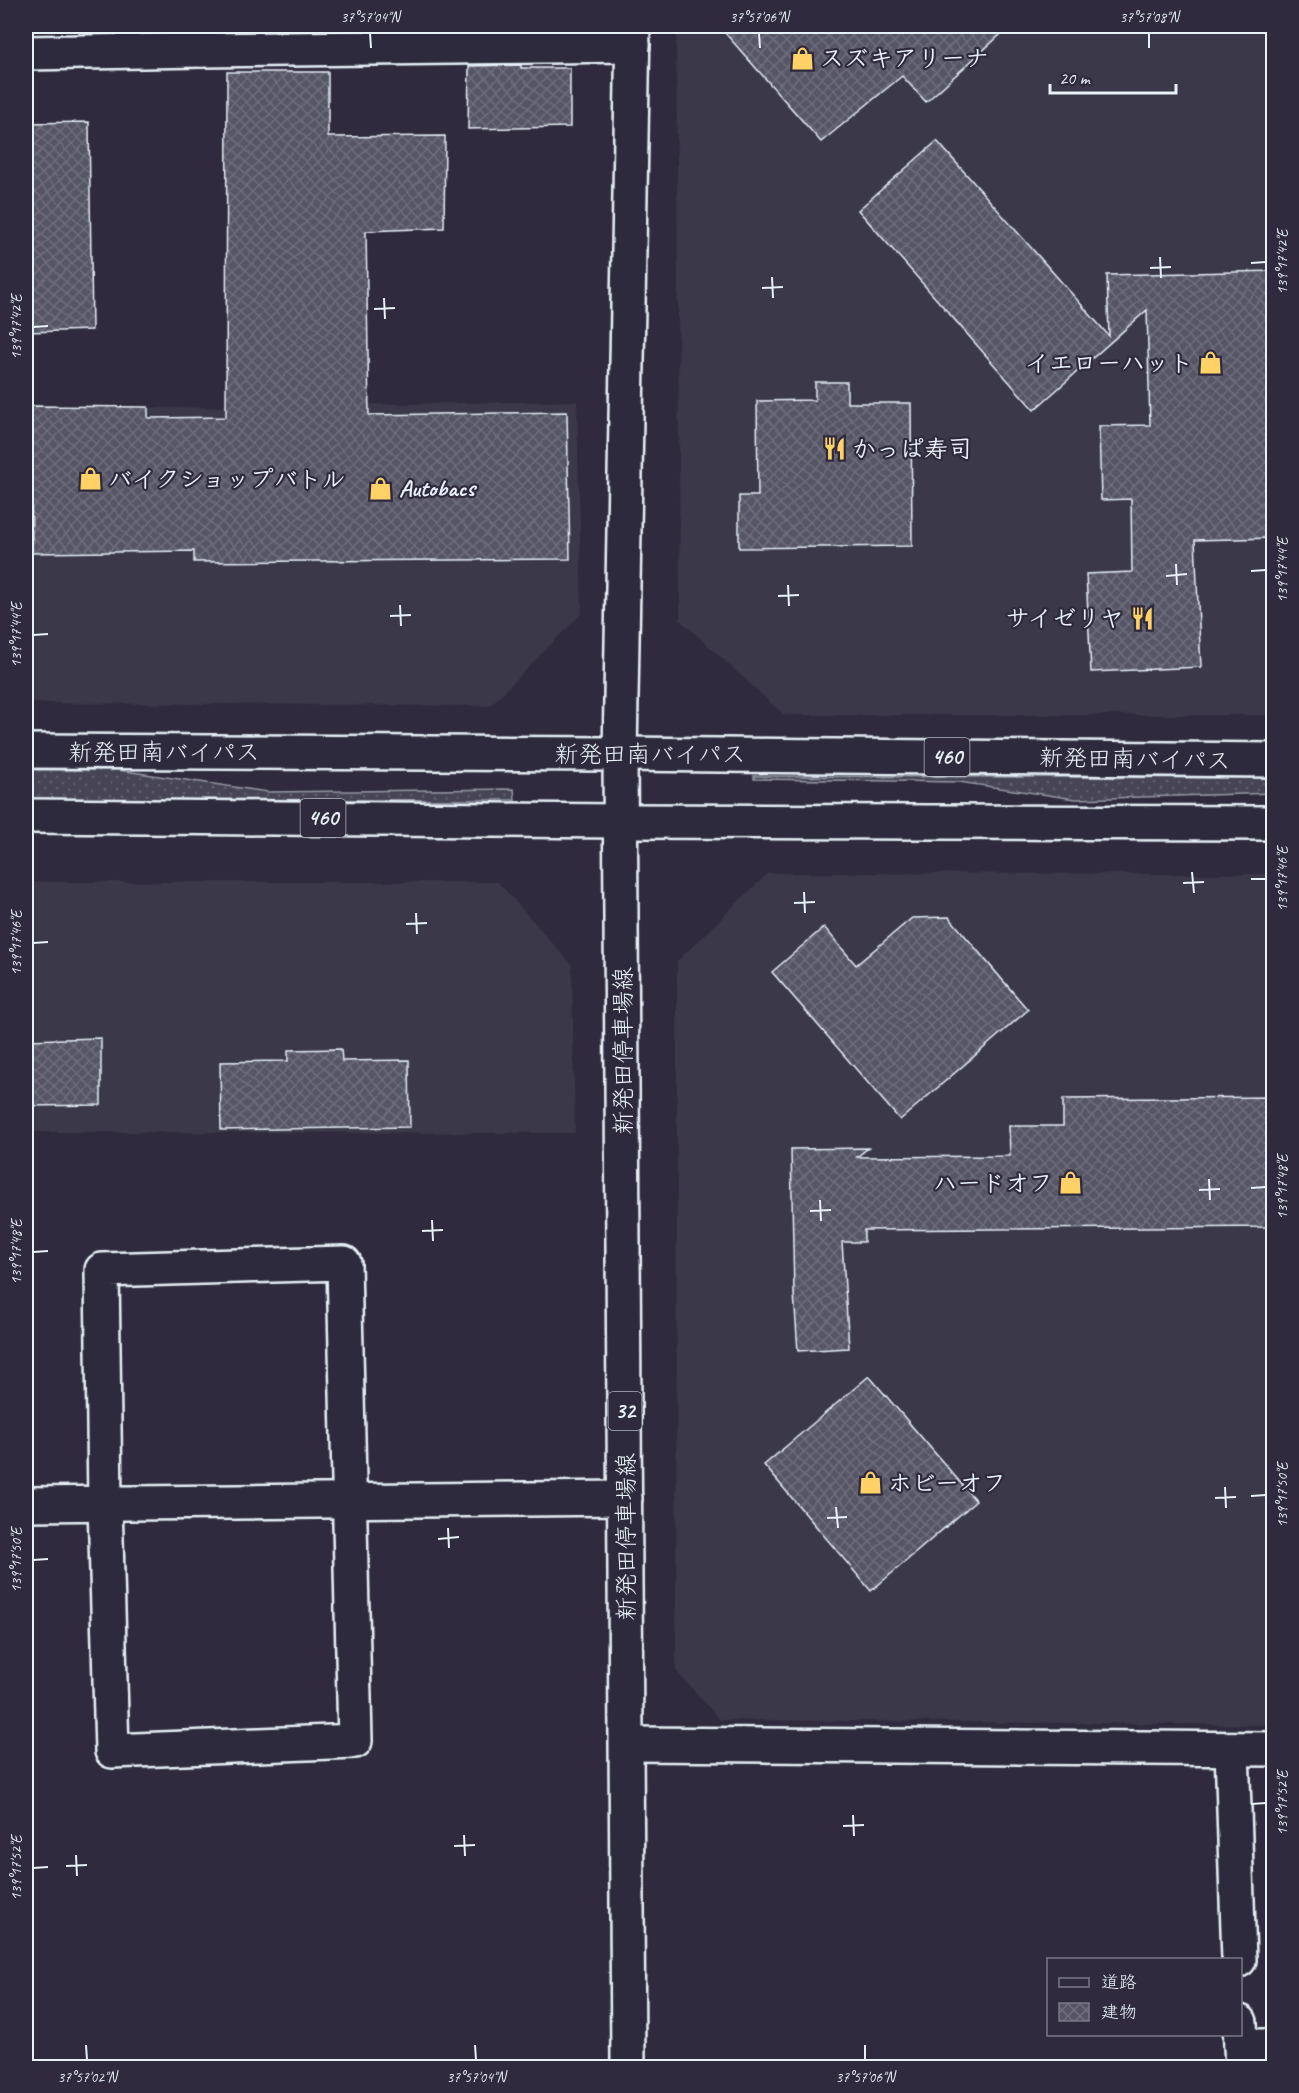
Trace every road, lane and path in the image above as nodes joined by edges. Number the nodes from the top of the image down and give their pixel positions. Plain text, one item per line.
1 (633, 35) edge
2 (26, 53) edge
3 (26, 751) edge
4 (620, 754) junction
5 (1274, 760) edge
6 (26, 816) edge
7 (621, 821) junction
8 (1274, 823) edge
9 (625, 1498) junction
10 (351, 1500) junction
11 (105, 1503) junction
12 (26, 1504) edge
13 (627, 1744) junction
14 (1232, 1749) junction
15 (1274, 1749) edge
16 (1239, 1958) edge
17 (1241, 2045) edge
18 (1274, 2046) edge
19 (628, 2067) edge

1 - 2 main road
1 - 4 main road, 新発田停車場線
3 - 4 main road, 新発田南バイパス / 460
4 - 5 main road, 新発田南バイパス / 460
4 - 7 main road, 新発田停車場線 / 32
6 - 7 main road, 460
7 - 8 main road, 460
7 - 9 main road, 新発田停車場線 / 32
9 - 10 main road
9 - 13 main road, 新発田停車場線 / 32
10 - 11 main road
10 - 11 main road
10 - 11 main road
11 - 12 main road
13 - 14 main road
13 - 19 main road, 新発田停車場線 / 32
14 - 15 main road
14 - 16 main road
17 - 18 main road

